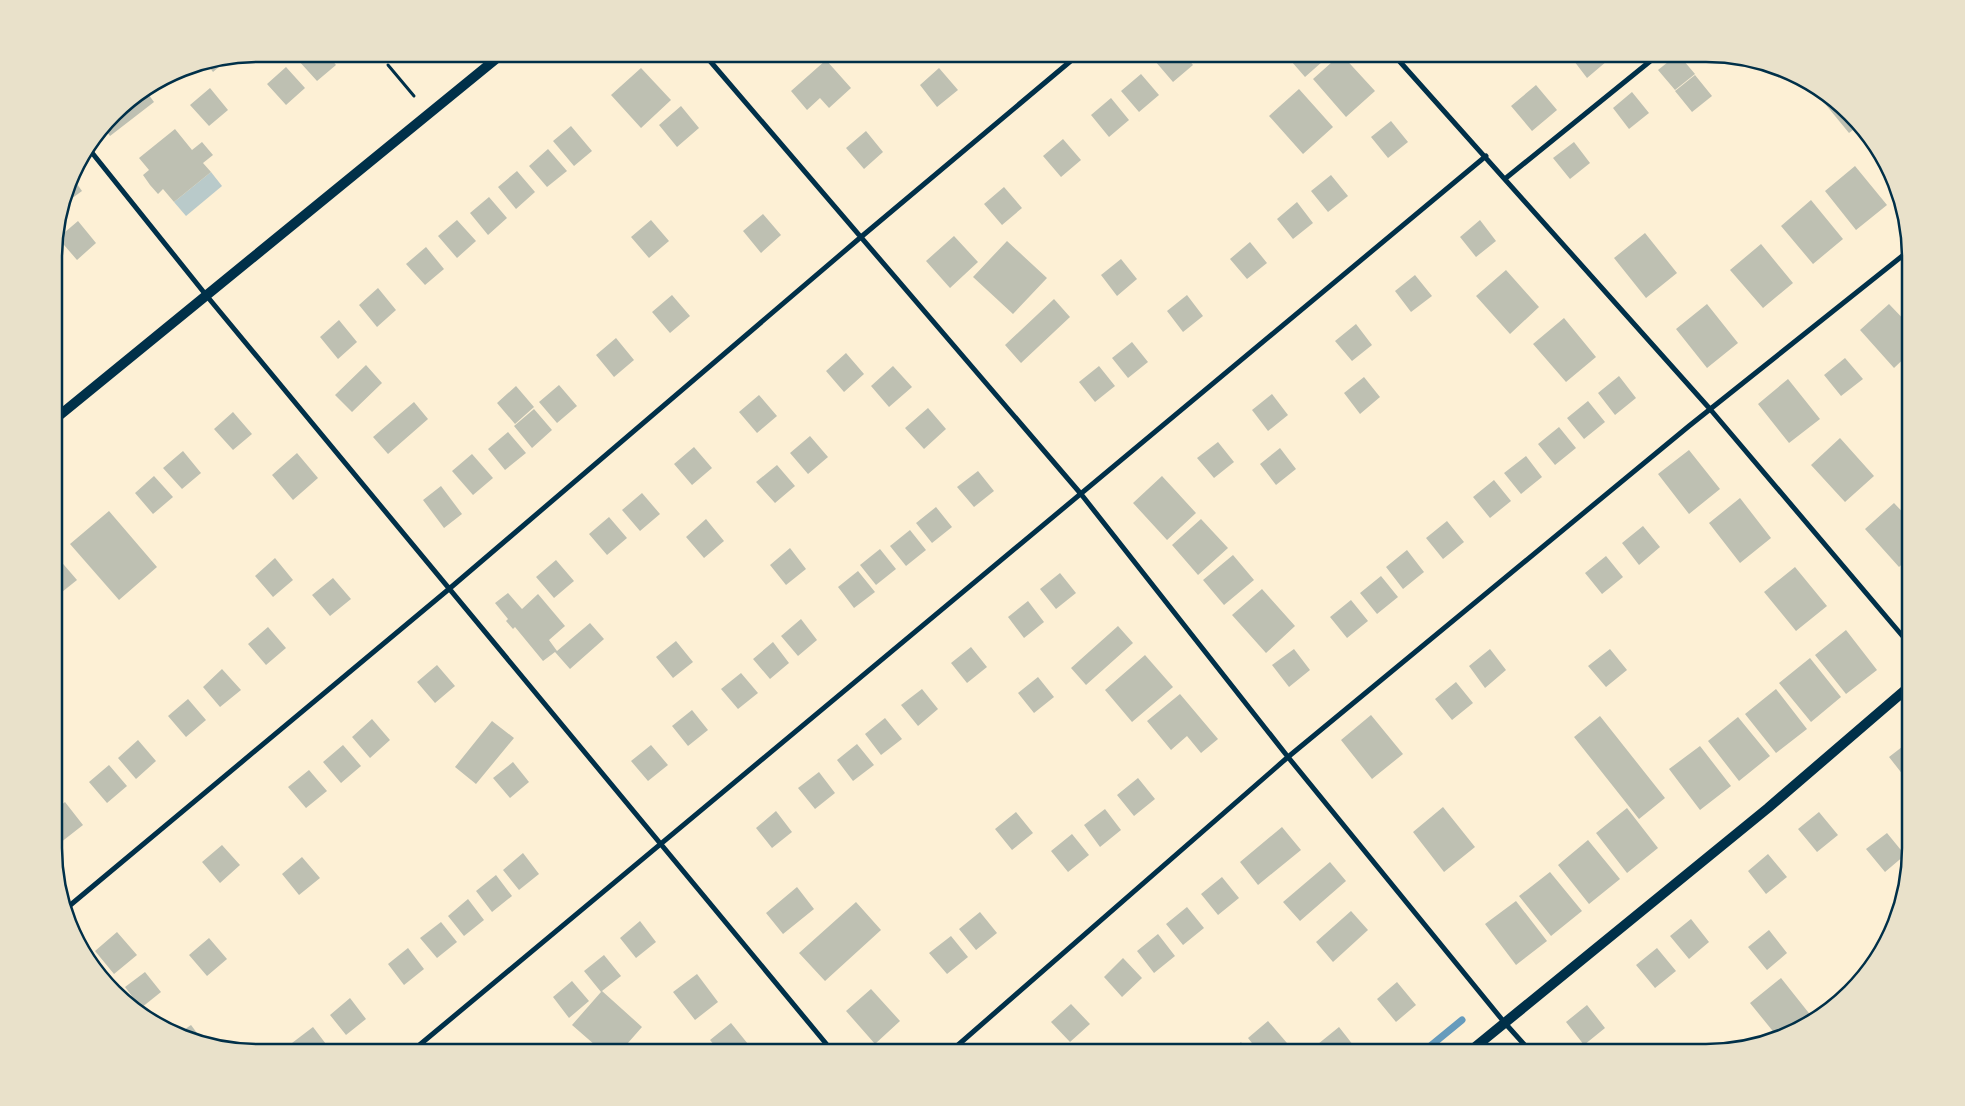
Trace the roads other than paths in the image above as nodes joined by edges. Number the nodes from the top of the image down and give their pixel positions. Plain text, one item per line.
1 (492, 62) edge
2 (711, 62) edge
3 (1068, 62) edge
4 (1400, 62) edge
5 (1649, 62) edge
6 (93, 155) edge
7 (1486, 156) junction
8 (1506, 178) junction
9 (860, 237) junction
10 (1902, 256) edge
11 (206, 295) junction
12 (1710, 409) junction
13 (62, 414) edge
14 (1081, 494) junction
15 (449, 589) junction
16 (1902, 635) edge
17 (1902, 693) edge
18 (1288, 757) junction
19 (661, 845) junction
20 (71, 904) edge
21 (1504, 1022) junction
22 (422, 1044) edge
23 (826, 1044) edge
24 (959, 1044) edge
25 (1478, 1044) edge
26 (1524, 1044) edge

1 - 11 main road
2 - 9 street
3 - 9 street
4 - 7 street
5 - 8 street
6 - 11 street
7 - 8 street
7 - 14 street
8 - 12 street
9 - 14 street
9 - 15 street
10 - 12 street
11 - 13 main road
11 - 15 street
12 - 16 street
12 - 18 street
14 - 18 street
14 - 19 street
15 - 19 street
15 - 20 street
17 - 21 main road
18 - 21 street
18 - 24 street
19 - 22 street
19 - 23 street
21 - 25 main road
21 - 26 street

